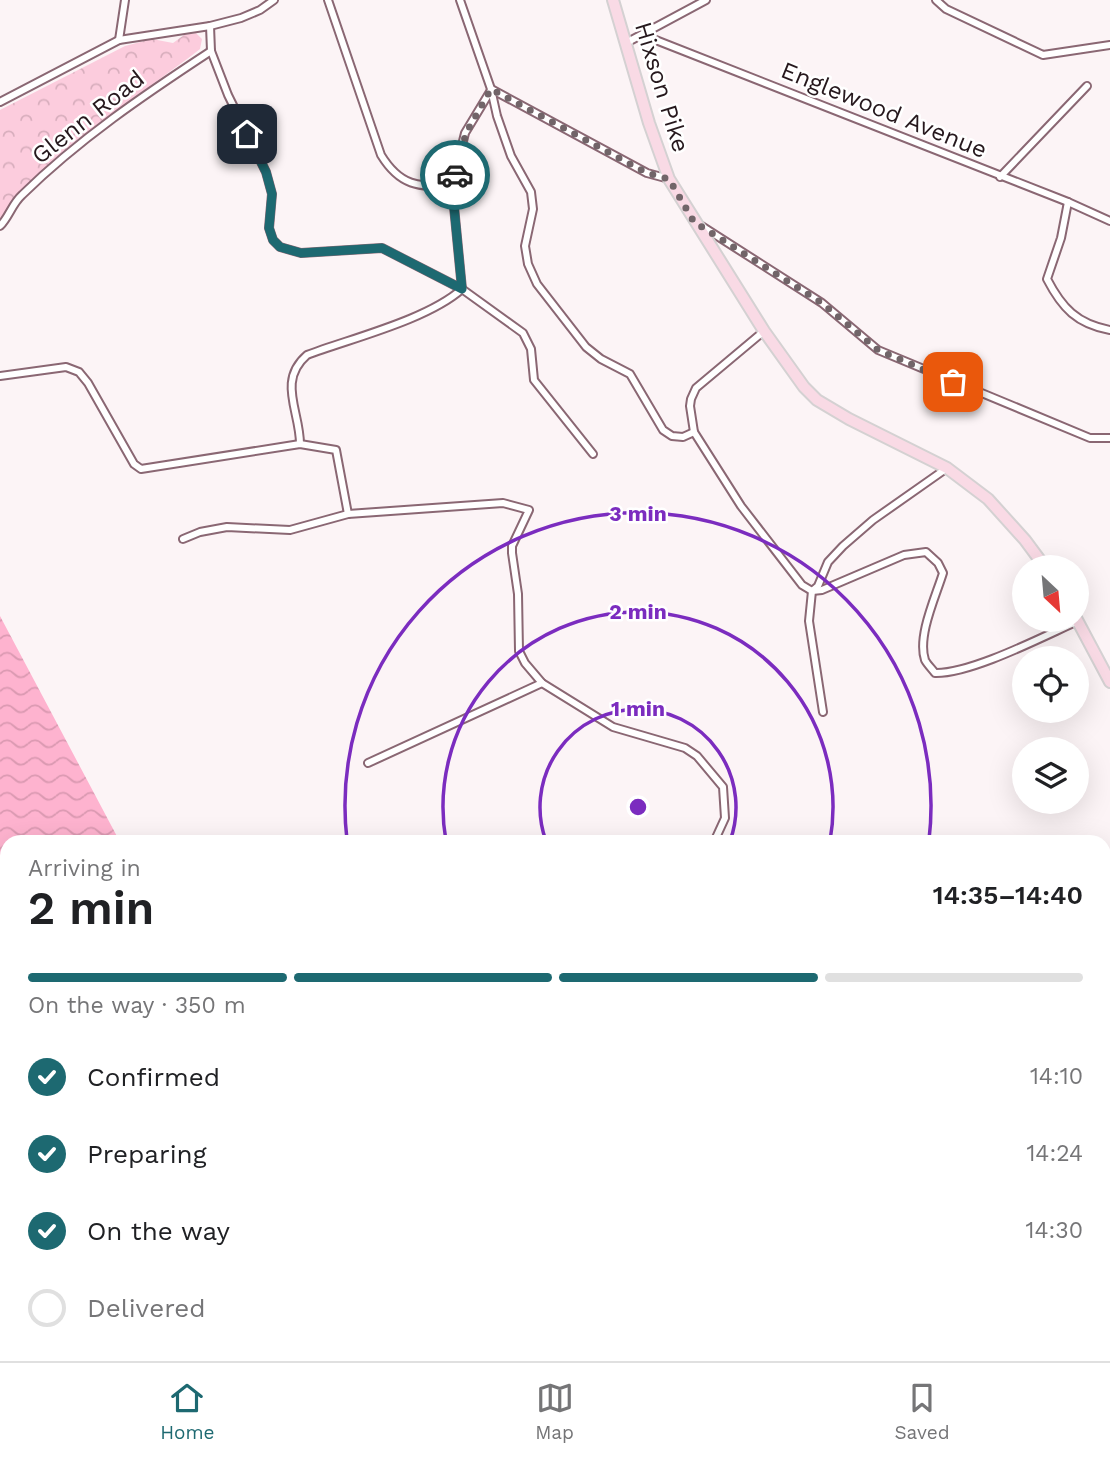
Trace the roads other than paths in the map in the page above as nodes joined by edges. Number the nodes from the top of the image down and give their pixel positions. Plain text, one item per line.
1 (125, 0) edge
2 (274, 0) edge
3 (328, 0) edge
4 (460, 0) edge
5 (613, 0) edge
6 (706, 0) edge
7 (936, 0) edge
8 (210, 26) junction
9 (643, 35) junction
10 (119, 40) junction
11 (626, 43) junction
12 (1110, 46) edge
13 (211, 51) junction
14 (1087, 86) dead end
15 (491, 89) junction
16 (0, 102) edge
17 (1000, 177) junction
18 (669, 179) junction
19 (452, 186) junction
20 (1068, 202) junction
21 (1110, 221) edge
22 (694, 222) junction
23 (0, 226) edge
24 (462, 289) junction
25 (1110, 330) edge
26 (764, 331) junction
27 (0, 376) edge
28 (694, 432) junction
29 (1110, 439) edge
30 (300, 444) junction
31 (593, 454) dead end
32 (947, 468) junction
33 (348, 514) junction
34 (183, 539) dead end
35 (1036, 555) edge
36 (812, 591) junction
37 (1050, 632) edge
38 (1083, 632) edge
39 (1110, 682) edge
40 (542, 683) junction
41 (823, 712) dead end
42 (368, 763) dead end
43 (717, 835) edge

1 - 10 street
2 - 8 street
3 - 19 street
4 - 15 street
5 - 11 main road, Hixson Pike
6 - 9 street
7 - 12 street
8 - 10 street
8 - 13 street
9 - 11 street
9 - 17 street, Englewood Avenue
10 - 16 street
11 - 18 main road, Hixson Pike
13 - 23 street, Glenn Road
13 - 24 street
14 - 17 street
15 - 18 street
15 - 19 street
15 - 28 street
17 - 20 street, Englewood Avenue
18 - 22 main road, Hixson Pike
19 - 24 street
20 - 21 street, Englewood Avenue
20 - 25 street
22 - 26 main road, Hixson Pike
22 - 29 street
24 - 30 street
24 - 31 street
26 - 28 street
26 - 32 main road, Hixson Pike
27 - 30 street
28 - 36 street
30 - 33 street
32 - 35 main road, Hixson Pike
32 - 36 street
33 - 34 street
33 - 40 street
36 - 37 street
36 - 41 street
38 - 39 main road
40 - 42 street
40 - 43 street

